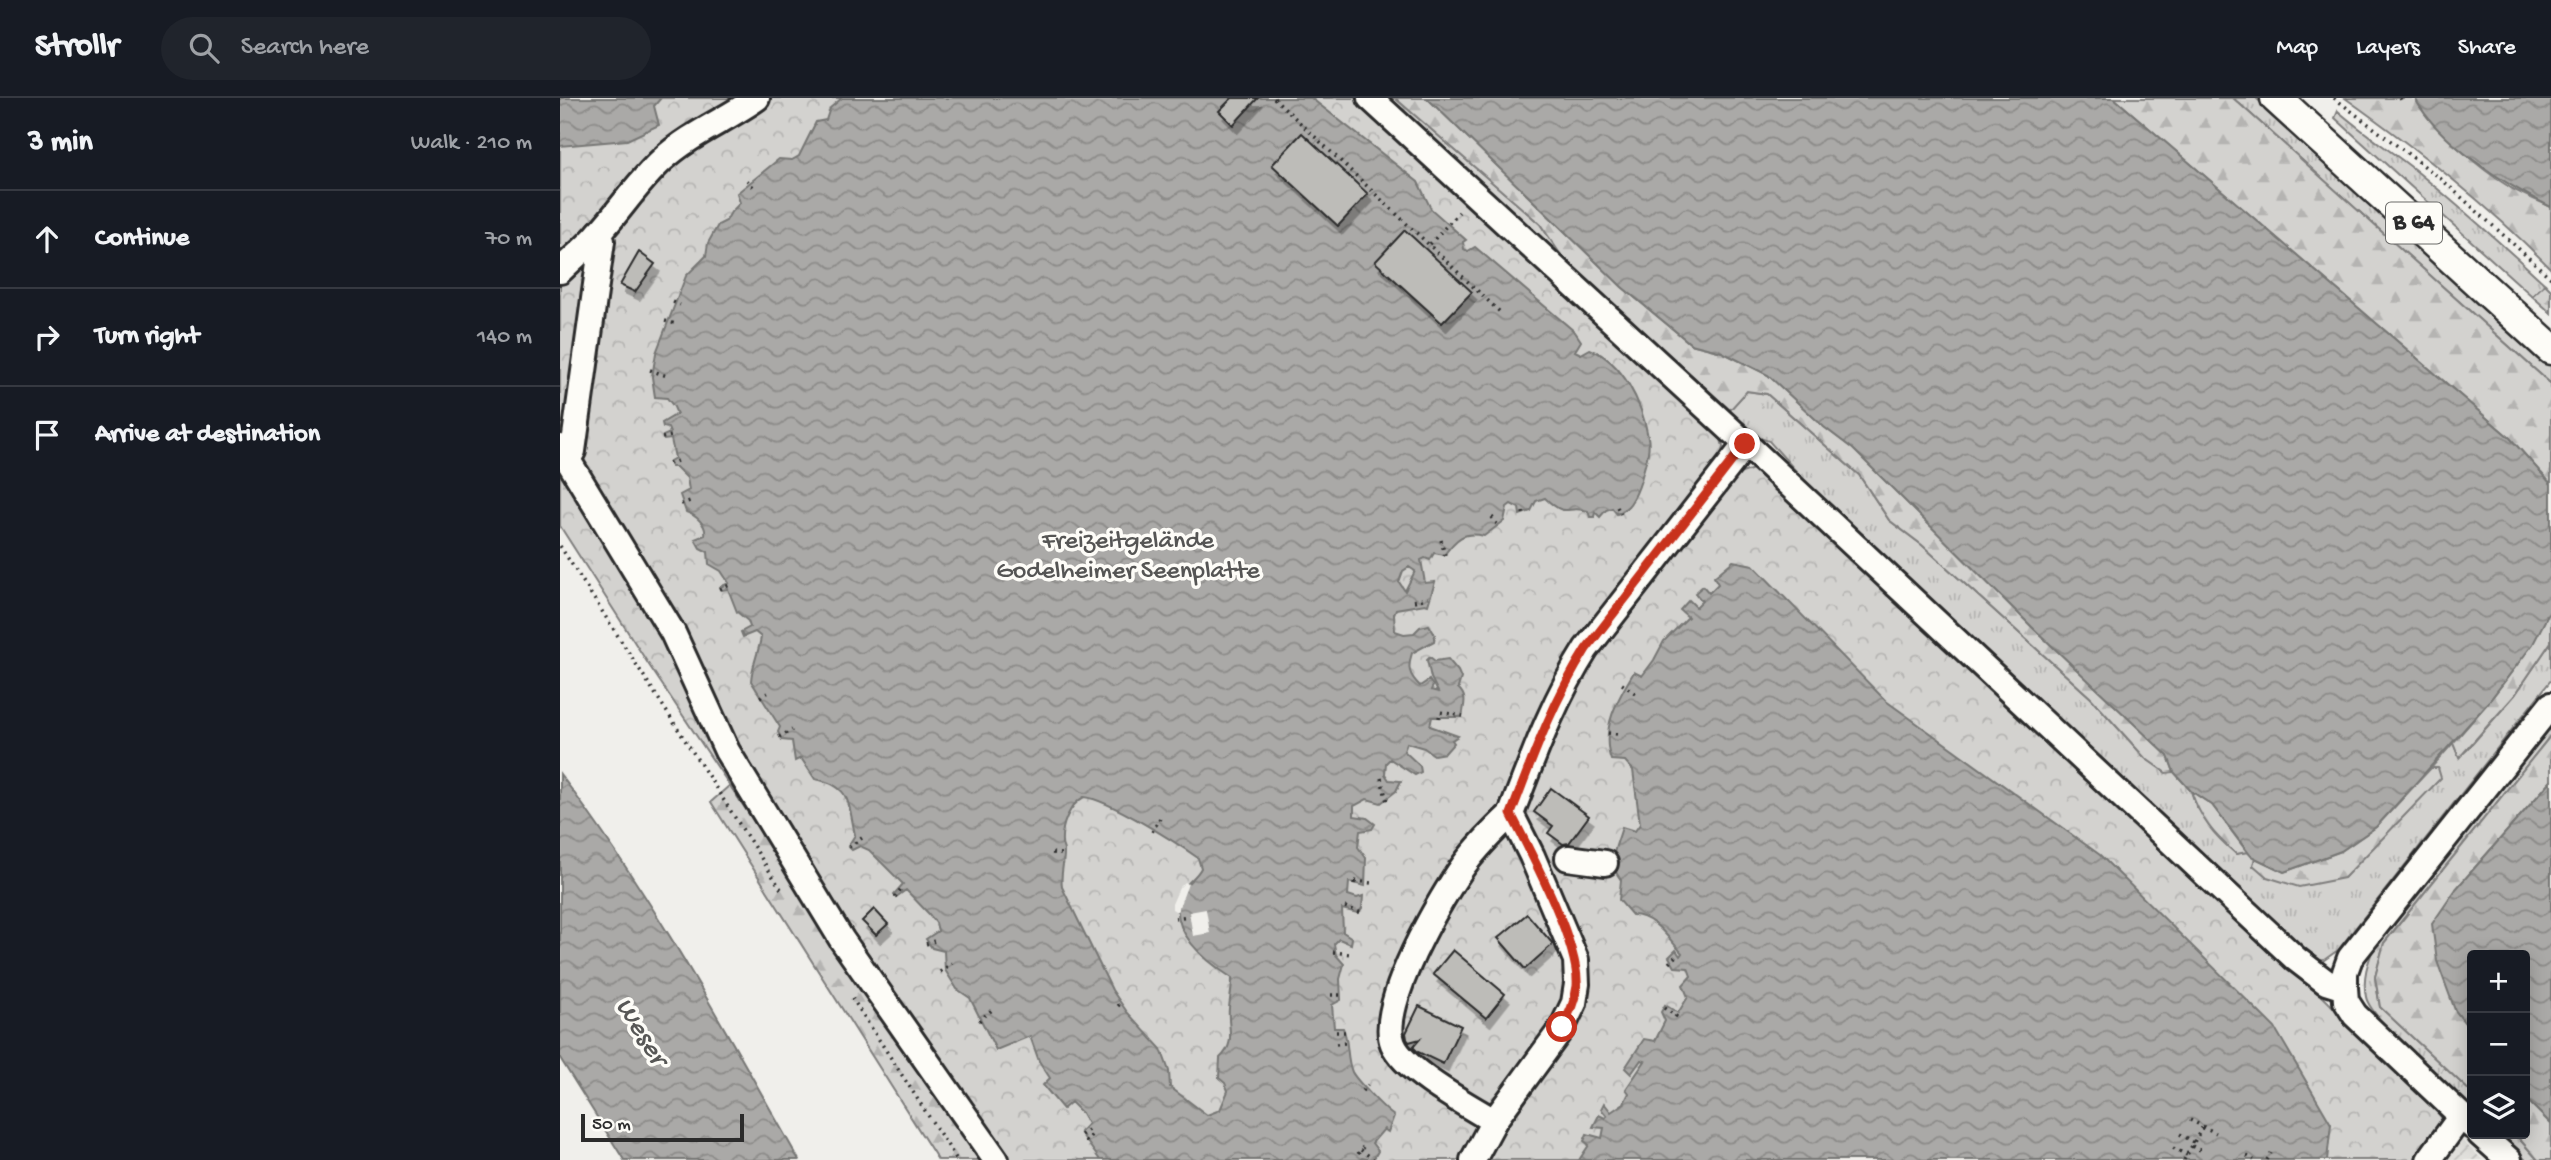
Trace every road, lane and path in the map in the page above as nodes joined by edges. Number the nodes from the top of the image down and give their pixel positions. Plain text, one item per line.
1 (757, 98) edge
2 (1370, 98) edge
3 (2276, 98) edge
4 (2334, 98) edge
5 (1276, 99) edge
6 (747, 180) dead end
7 (756, 190) dead end
8 (1461, 210) dead end
9 (599, 233) junction
10 (1430, 244) junction
11 (560, 271) edge
12 (2551, 278) edge
13 (673, 302) dead end
14 (680, 305) dead end
15 (1501, 313) dead end
16 (665, 321) dead end
17 (676, 324) dead end
18 (2551, 349) edge
19 (650, 370) dead end
20 (667, 376) dead end
21 (671, 436) dead end
22 (662, 438) dead end
23 (1745, 444) junction
24 (564, 454) edge
25 (677, 461) dead end
26 (669, 464) dead end
27 (693, 500) dead end
28 (681, 504) dead end
29 (1617, 507) dead end
30 (1621, 514) dead end
31 (1492, 517) dead end
32 (1497, 524) dead end
33 (1441, 541) dead end
34 (560, 546) edge
35 (1445, 555) dead end
36 (730, 585) dead end
37 (720, 589) dead end
38 (1428, 598) dead end
39 (1414, 601) dead end
40 (1622, 684) dead end
41 (771, 691) dead end
42 (1635, 693) dead end
43 (760, 698) dead end
44 (2551, 705) edge
45 (1463, 716) dead end
46 (1439, 718) dead end
47 (792, 730) dead end
48 (1608, 733) dead end
49 (1617, 734) dead end
50 (779, 737) dead end
51 (1381, 778) dead end
52 (1387, 801) dead end
53 (1511, 814) junction
54 (1160, 818) dead end
55 (1152, 832) dead end
56 (862, 838) dead end
57 (849, 848) dead end
58 (1052, 853) dead end
59 (1062, 854) dead end
60 (1568, 858) dead end
61 (1605, 863) dead end
62 (1355, 881) dead end
63 (1371, 883) dead end
64 (901, 889) dead end
65 (785, 894) dead end
66 (895, 897) dead end
67 (1346, 907) dead end
68 (1362, 913) dead end
69 (1189, 916) dead end
70 (1175, 918) dead end
71 (934, 941) dead end
72 (926, 944) dead end
73 (1333, 952) dead end
74 (1350, 954) dead end
75 (1678, 954) dead end
76 (952, 963) dead end
77 (1669, 963) dead end
78 (940, 972) dead end
79 (2345, 988) junction
80 (1331, 995) dead end
81 (1342, 995) dead end
82 (852, 998) dead end
83 (1123, 1001) dead end
84 (1118, 1006) dead end
85 (1664, 1008) dead end
86 (993, 1009) dead end
87 (979, 1021) dead end
88 (1672, 1021) dead end
89 (1336, 1032) dead end
90 (1346, 1032) dead end
91 (1346, 1043) dead end
92 (1336, 1044) dead end
93 (1368, 1085) dead end
94 (1362, 1091) dead end
95 (2190, 1119) dead end
96 (1494, 1121) junction
97 (2467, 1121) edge
98 (2203, 1126) junction
99 (2216, 1133) dead end
100 (2180, 1134) dead end
101 (1081, 1135) dead end
102 (2486, 1139) edge
103 (1085, 1142) dead end
104 (2193, 1144) junction
105 (2173, 1148) dead end
106 (1361, 1150) dead end
107 (2204, 1152) dead end
108 (2271, 1153) dead end
109 (2246, 1156) dead end
110 (2185, 1158) edge
111 (1373, 1159) edge
112 (957, 1160) edge
113 (996, 1160) edge
114 (1473, 1160) edge
115 (2254, 1160) edge
116 (2267, 1160) edge
117 (2429, 1160) edge
118 (2509, 1160) edge

1 - 9 lane
2 - 23 lane
3 - 18 main road, B 64
4 - 12 path
5 - 10 path
6 - 7 path
8 - 10 path
9 - 11 lane
9 - 24 lane
10 - 15 path
13 - 14 path
16 - 17 path
19 - 20 path
21 - 22 path
23 - 53 lane
23 - 79 lane
24 - 113 lane
25 - 26 path
27 - 28 path
29 - 30 path
31 - 32 path
33 - 35 path
34 - 65 path
36 - 37 path
38 - 39 path
40 - 42 path
41 - 43 path
44 - 79 lane
45 - 46 path
47 - 50 path
48 - 49 path
51 - 52 path
53 - 96 lane
53 - 96 lane
54 - 55 path
56 - 57 path
58 - 59 path
60 - 61 lane
62 - 63 path
64 - 66 path
67 - 68 path
69 - 70 path
71 - 72 path
73 - 74 path
75 - 77 path
76 - 78 path
79 - 97 lane
80 - 81 path
82 - 112 path
83 - 84 path
85 - 88 path
86 - 87 path
89 - 90 path
91 - 92 path
93 - 94 path
95 - 98 path
96 - 114 lane
97 - 117 lane
98 - 99 path
98 - 104 path
100 - 104 path
101 - 103 path
102 - 118 lane
104 - 107 path
104 - 110 path
105 - 110 path
106 - 111 path
108 - 116 path
109 - 115 path

